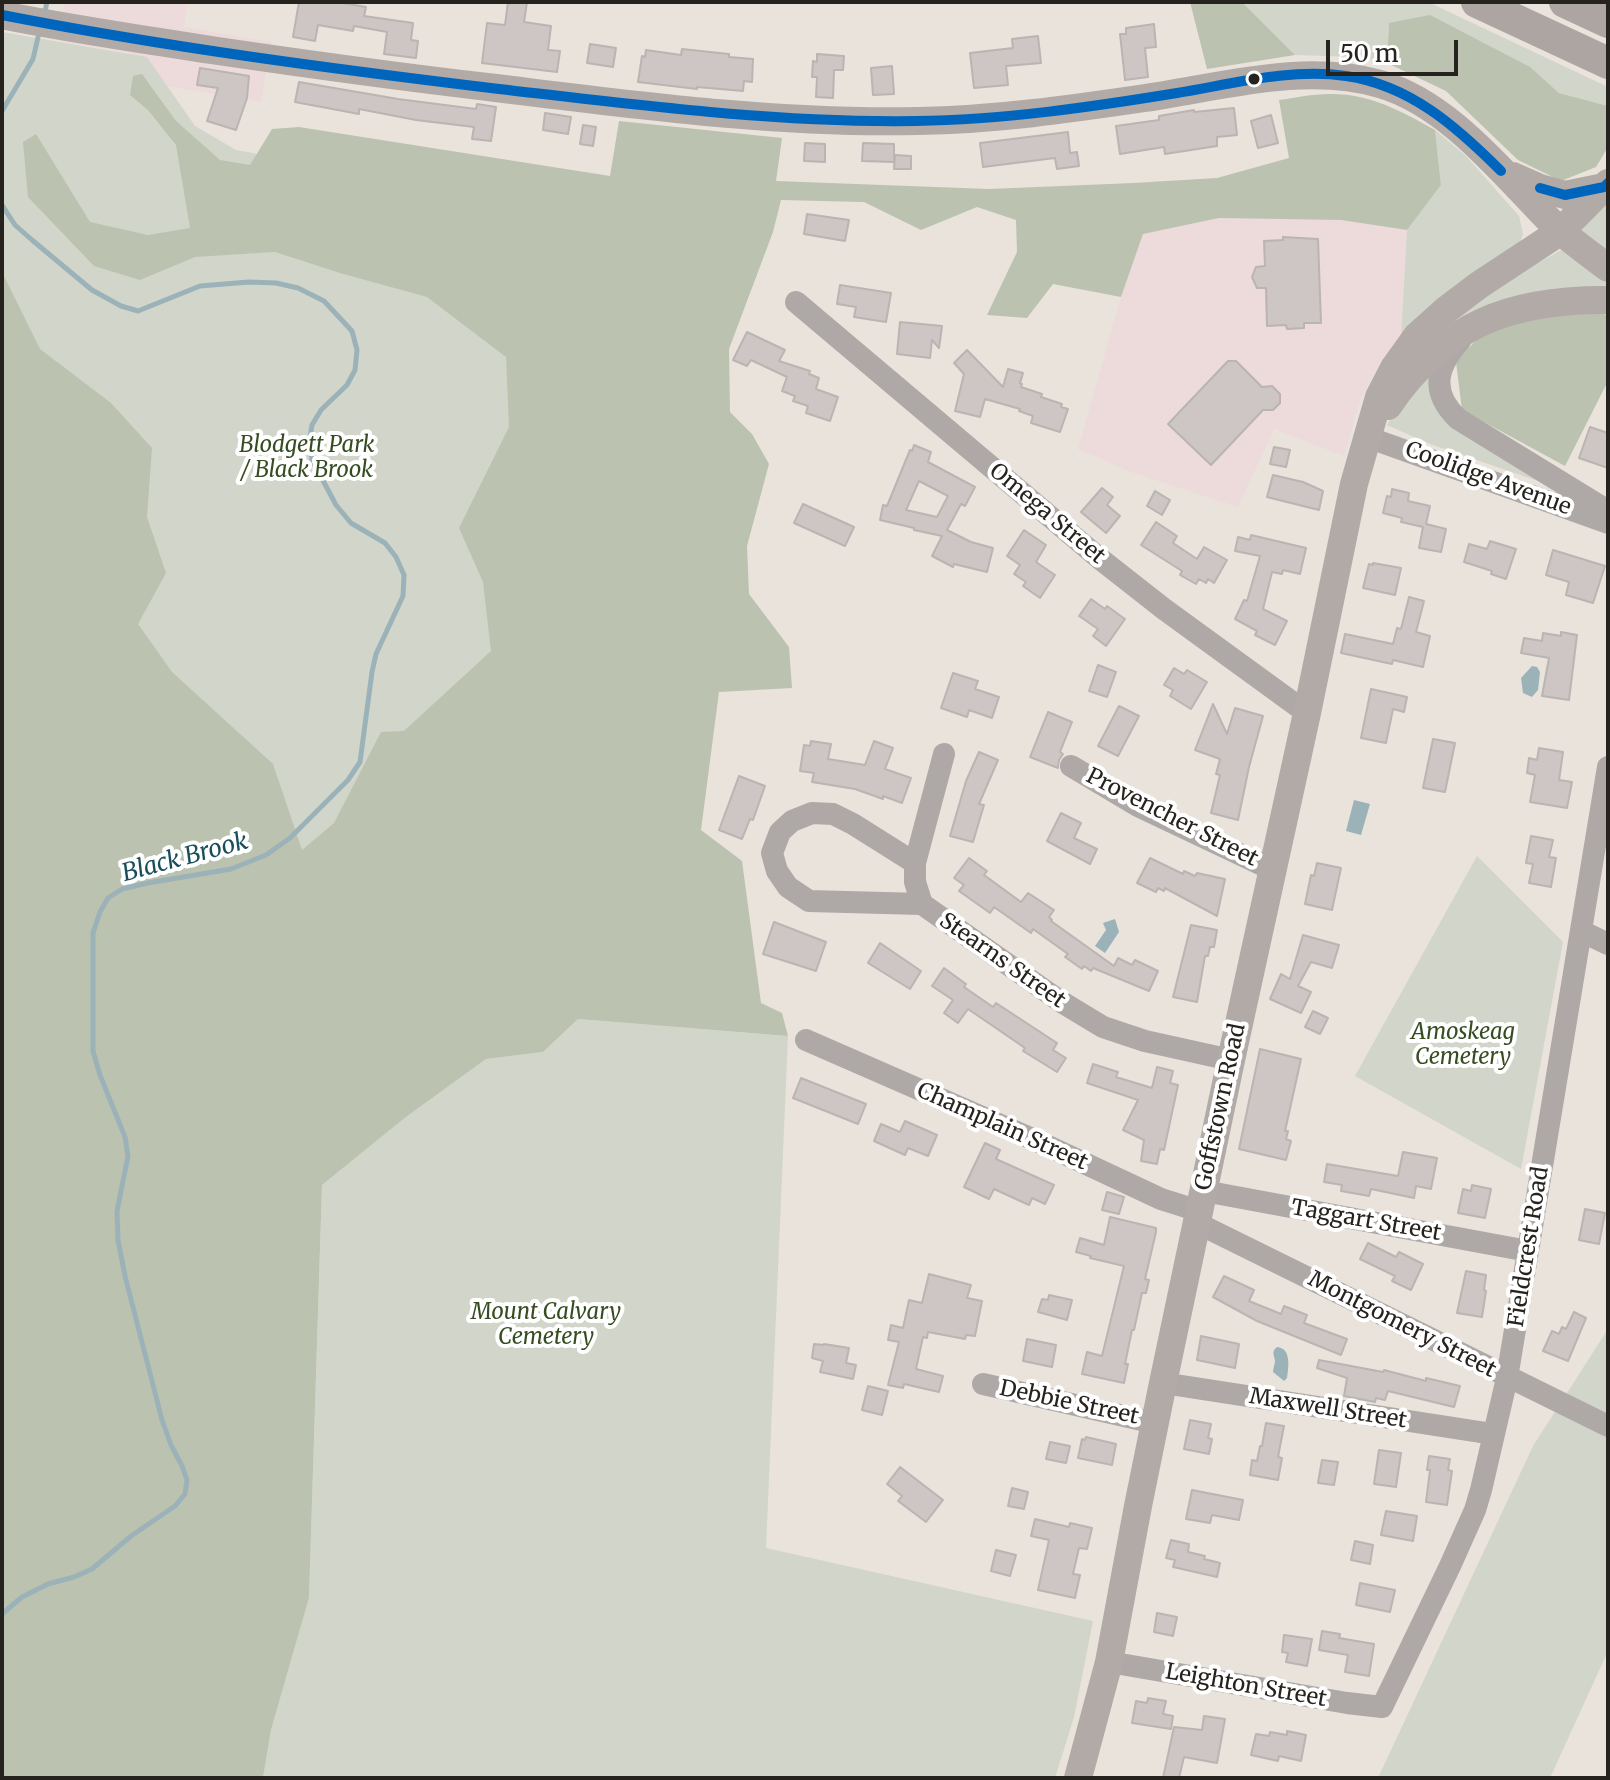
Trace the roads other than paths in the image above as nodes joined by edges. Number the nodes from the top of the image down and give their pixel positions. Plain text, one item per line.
1 (1477, 2) edge
2 (1565, 2) edge
3 (8, 16) edge
4 (1608, 22) edge
5 (1608, 63) edge
6 (1501, 171) junction
7 (1606, 185) edge
8 (1561, 231) junction
9 (1519, 259) junction
10 (1608, 268) edge
11 (1608, 300) edge
12 (796, 302) dead end
13 (1481, 322) junction
14 (1367, 437) junction
15 (1608, 511) edge
16 (1608, 523) edge
17 (1307, 713) junction
18 (944, 754) dead end
19 (1071, 766) dead end
20 (1608, 767) edge
21 (915, 863) junction
22 (1273, 870) junction
23 (922, 904) junction
24 (1581, 931) junction
25 (1608, 944) edge
26 (806, 1040) dead end
27 (1231, 1060) junction
28 (1200, 1209) junction
29 (1528, 1251) junction
30 (1507, 1378) junction
31 (1163, 1383) junction
32 (983, 1384) dead end
33 (1155, 1423) junction
34 (1608, 1426) edge
35 (1493, 1434) junction
36 (1109, 1662) junction
37 (1382, 1707) joint
38 (1078, 1778) edge

1 - 5 highway
2 - 4 highway
3 - 6 main road
6 - 7 main road
6 - 8 main road
6 - 9 main road
7 - 8 main road, Goffstown Road
8 - 9 main road, Goffstown Road
8 - 10 main road
9 - 14 main road, Goffstown Road
11 - 13 main road, Goffstown Road
12 - 17 street, Omega Street
13 - 14 main road, Goffstown Road
13 - 15 street
14 - 16 street, Coolidge Avenue
14 - 17 main road, Goffstown Road
17 - 22 main road, Goffstown Road
18 - 21 street, Stearns Street
19 - 22 street, Provencher Street
20 - 24 street, Fieldcrest Road
21 - 23 street, Stearns Street
21 - 23 street
22 - 27 main road, Goffstown Road
23 - 27 street, Stearns Street
24 - 25 street
24 - 29 street, Fieldcrest Road
26 - 28 street, Champlain Street
27 - 28 main road, Goffstown Road
28 - 29 street, Taggart Street
28 - 30 street, Montgomery Street
28 - 31 main road, Goffstown Road
29 - 30 street, Fieldcrest Road
30 - 34 street, Montgomery Street
30 - 35 street, Fieldcrest Road
31 - 33 main road, Goffstown Road
31 - 35 street, Maxwell Street
32 - 33 street, Debbie Street
33 - 36 main road, Goffstown Road
35 - 37 street, Fieldcrest Road
36 - 37 street, Leighton Street
36 - 38 main road, Goffstown Road

